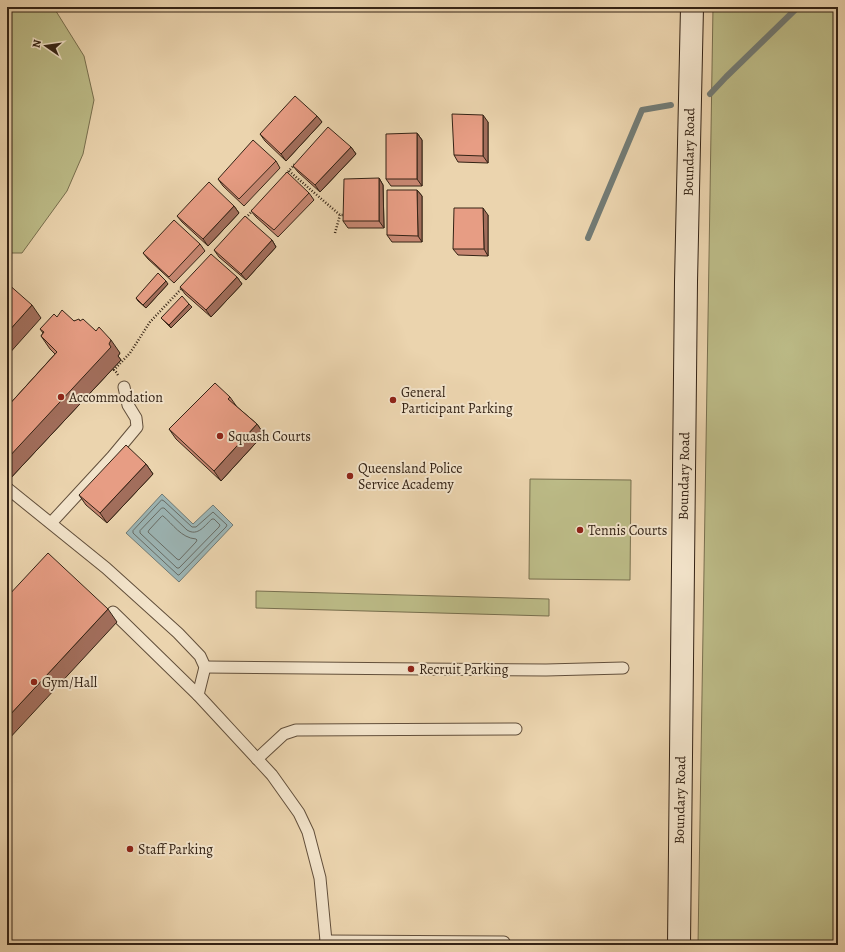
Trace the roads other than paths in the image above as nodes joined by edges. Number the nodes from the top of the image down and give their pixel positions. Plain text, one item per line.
1 (692, 7) edge
2 (124, 387) dead end
3 (7, 488) edge
4 (50, 523) junction
5 (113, 612) dead end
6 (205, 667) junction
7 (624, 668) dead end
8 (198, 695) junction
9 (516, 729) dead end
10 (257, 759) junction
11 (504, 942) dead end
12 (325, 943) edge
13 (679, 945) edge

1 - 13 street, Boundary Road
2 - 4 lane
3 - 4 lane
4 - 6 lane
5 - 8 lane
6 - 7 lane
6 - 8 lane
8 - 10 lane
9 - 10 lane
10 - 12 lane
11 - 12 lane

